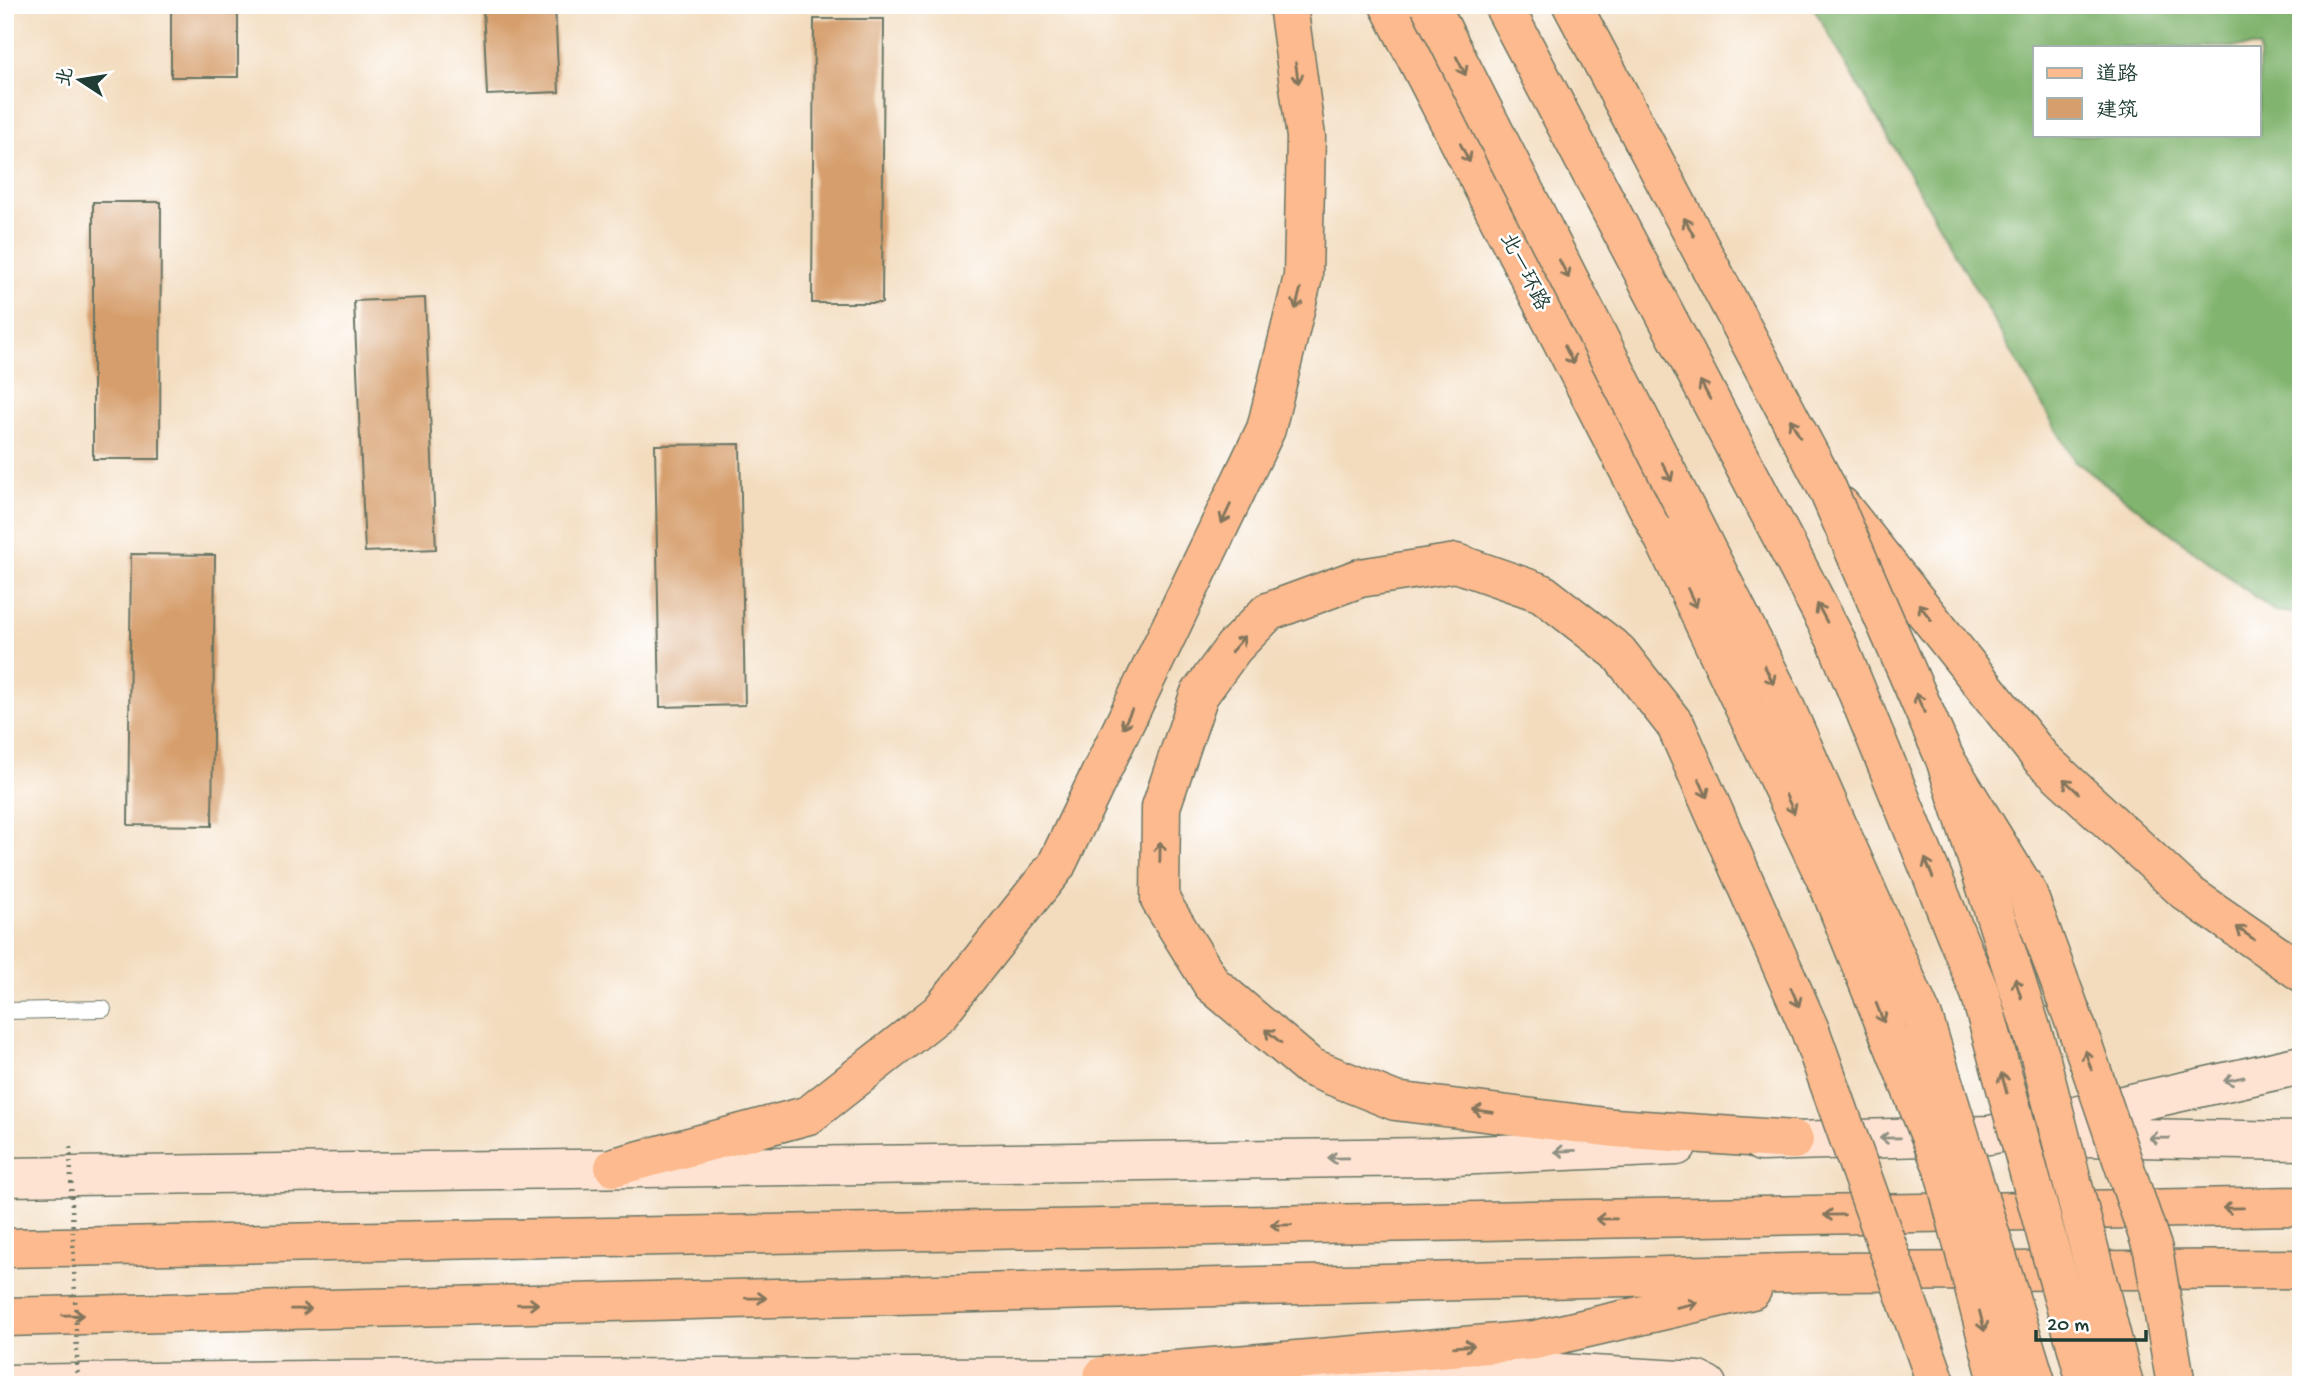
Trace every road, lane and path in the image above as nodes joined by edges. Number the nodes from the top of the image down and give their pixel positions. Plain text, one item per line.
1 (1288, 5) edge
2 (1389, 5) edge
3 (1430, 5) edge
4 (1503, 5) edge
5 (1572, 5) edge
6 (1827, 488) junction
7 (1945, 759) junction
8 (2301, 972) edge
9 (103, 1009) dead end
10 (5, 1012) edge
11 (2301, 1065) edge
12 (1990, 1135) junction
13 (1794, 1140) junction
14 (2301, 1141) edge
15 (70, 1147) dead end
16 (614, 1167) junction
17 (5, 1177) edge
18 (2301, 1206) edge
19 (5, 1248) edge
20 (2240, 1269) junction
21 (2301, 1269) edge
22 (1829, 1272) junction
23 (2301, 1286) edge
24 (5, 1317) edge
25 (1103, 1376) junction
26 (267, 1382) edge
27 (5, 1384) edge
28 (78, 1385) edge
29 (1707, 1385) edge
30 (1937, 1385) edge
31 (1999, 1385) edge
32 (2037, 1385) edge
33 (2087, 1385) edge
34 (2124, 1385) edge
35 (2176, 1385) edge

1 -> 16 main road
2 -> 31 main road, 北一环路, bridge
3 -> 32 main road, bridge
33 -> 4 main road, bridge
6 -> 5 main road
7 -> 6 main road, bridge
8 -> 6 main road, bridge
34 -> 7 main road, bridge
35 -> 7 main road, bridge
9 - 10 lane
11 -> 12 main road
12 -> 13 main road
14 -> 12 main road
13 -> 16 main road
13 -> 30 main road, bridge
15 - 28 path, bridge
16 - 17 main road
18 -> 19 main road
20 - 21 main road
20 - 22 main road
20 - 23 main road
24 -> 22 main road
25 -> 22 main road
25 - 26 main road
25 - 29 main road
26 - 27 main road

